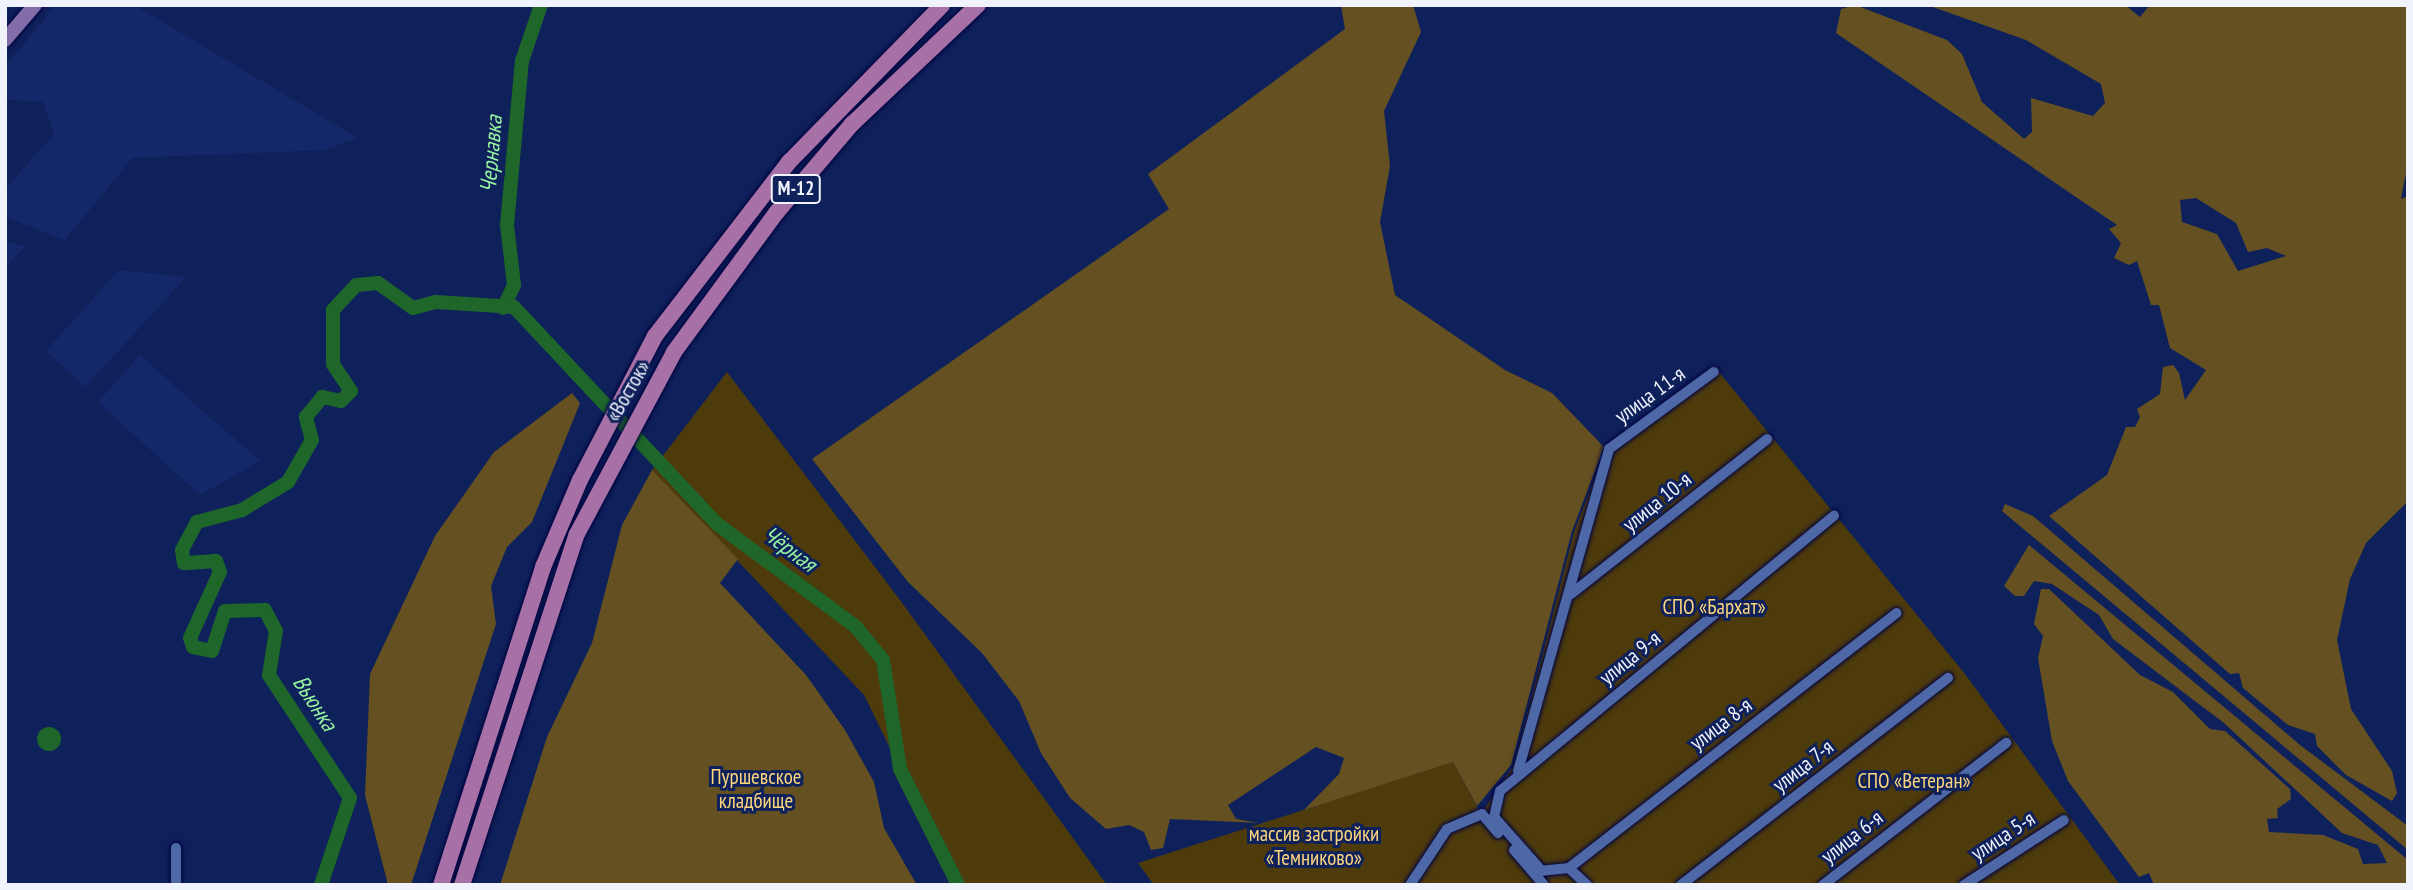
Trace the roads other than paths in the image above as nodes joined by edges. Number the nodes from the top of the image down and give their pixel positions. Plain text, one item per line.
1 (35, 5) edge
2 (942, 5) edge
3 (978, 5) edge
4 (5, 40) edge
5 (1714, 372) dead end
6 (1767, 439) dead end
7 (1834, 516) dead end
8 (1571, 594) junction
9 (1897, 613) dead end
10 (1948, 678) dead end
11 (2006, 743) dead end
12 (1518, 771) junction
13 (1487, 813) junction
14 (2064, 820) dead end
15 (176, 848) dead end
16 (1569, 868) junction
17 (176, 885) edge
18 (441, 885) edge
19 (461, 885) edge
20 (1410, 885) edge
21 (1544, 885) edge
22 (1587, 885) edge
23 (1681, 885) edge
24 (1823, 885) edge
25 (1964, 885) edge

1 - 4 main road
2 - 18 highway, «Восток» / М-12
3 - 19 highway, «Восток» / М-12
5 - 8 street, улица 11-я
6 - 8 street, улица 10-я
7 - 12 street, улица 9-я
8 - 12 street
9 - 16 street, улица 8-я
10 - 23 street, улица 7-я
11 - 24 street, улица 6-я
12 - 13 street, улица 9-я
13 - 16 street
13 - 20 street
13 - 21 street
14 - 25 street, улица 5-я
15 - 17 street
16 - 22 street

